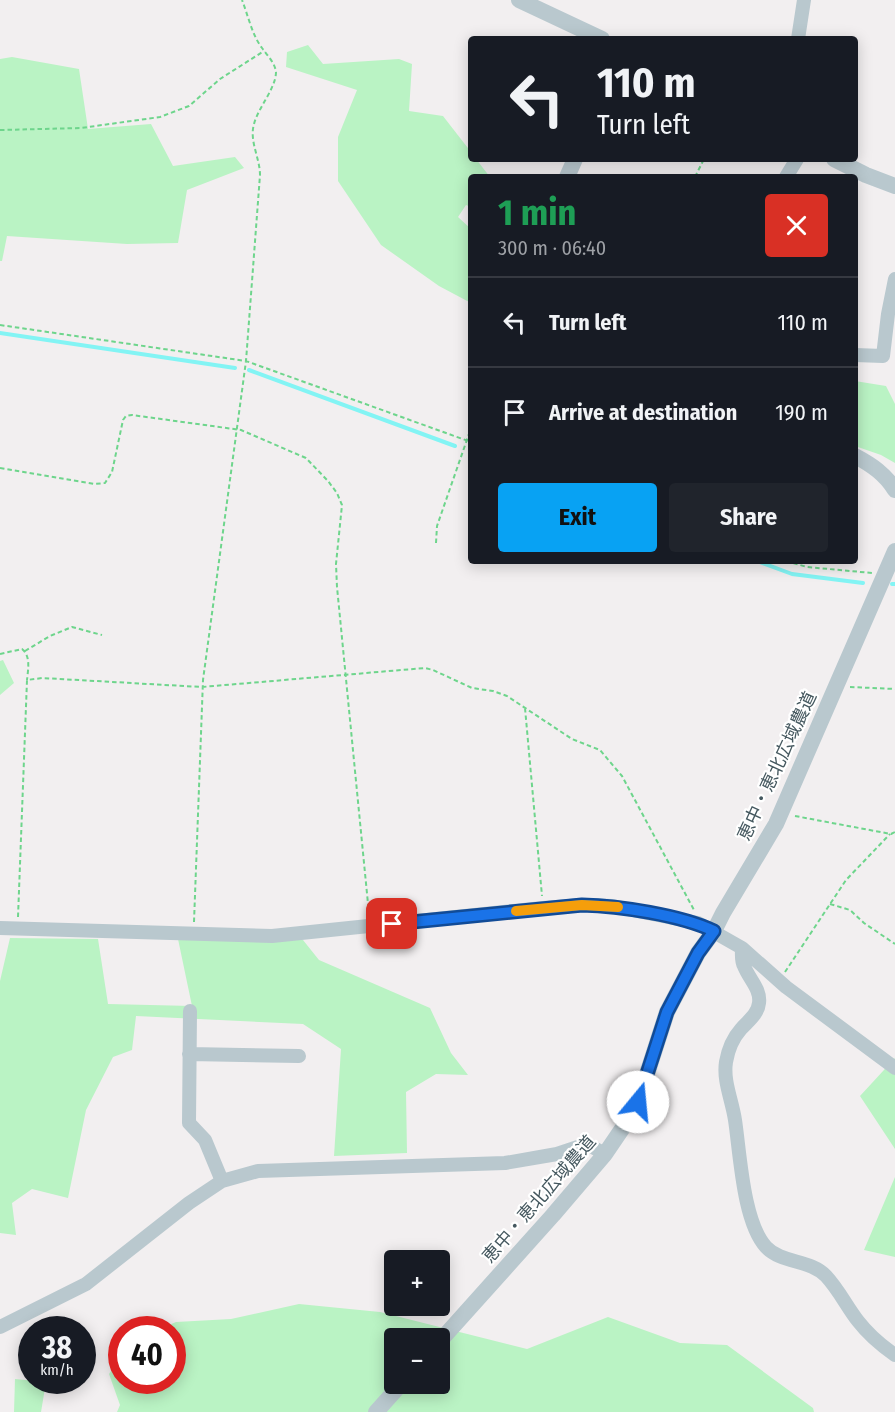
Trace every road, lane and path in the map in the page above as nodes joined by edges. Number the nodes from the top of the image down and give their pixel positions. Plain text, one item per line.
1 (242, 0) edge
2 (519, 0) edge
3 (804, 0) edge
4 (596, 36) edge
5 (798, 36) edge
6 (264, 51) junction
7 (0, 130) edge
8 (841, 162) edge
9 (895, 186) edge
10 (895, 279) edge
11 (0, 325) edge
12 (858, 355) edge
13 (246, 361) junction
14 (236, 430) junction
15 (468, 435) edge
16 (466, 440) junction
17 (858, 458) edge
18 (0, 468) edge
19 (895, 488) edge
20 (436, 543) dead end
21 (895, 551) edge
22 (796, 564) edge
23 (885, 574) junction
24 (102, 635) dead end
25 (25, 651) junction
26 (0, 654) edge
27 (346, 675) junction
28 (27, 680) junction
29 (836, 686) junction
30 (202, 687) junction
31 (895, 689) edge
32 (525, 708) junction
33 (780, 814) junction
34 (895, 832) edge
35 (890, 834) junction
36 (830, 904) junction
37 (543, 908) junction
38 (698, 923) junction
39 (370, 926) junction
40 (0, 928) edge
41 (17, 929) junction
42 (714, 931) junction
43 (194, 934) junction
44 (895, 944) edge
45 (742, 948) junction
46 (779, 981) junction
47 (190, 1011) dead end
48 (189, 1054) junction
49 (299, 1056) dead end
50 (895, 1068) edge
51 (605, 1154) junction
52 (222, 1181) junction
53 (0, 1327) edge
54 (450, 1330) edge
55 (895, 1355) edge
56 (392, 1394) edge
57 (376, 1412) edge

1 - 6 path
2 - 4 street
3 - 5 street
6 - 7 path
6 - 13 path
8 - 9 street
10 - 12 street
11 - 13 path
13 - 14 path
13 - 16 path
14 - 18 path
14 - 27 path
14 - 30 path
15 - 16 path
16 - 20 path
17 - 19 street
21 - 23 street, 恵中・恵北広域農道
22 - 23 path
23 - 29 street, 恵中・恵北広域農道
24 - 25 path
25 - 26 path
25 - 28 path
27 - 30 path
27 - 32 path
27 - 39 path
28 - 30 path
28 - 41 path
29 - 31 path
29 - 33 street, 恵中・恵北広域農道
30 - 43 path
32 - 37 path
32 - 38 path
33 - 35 path
33 - 42 street, 恵中・恵北広域農道
34 - 35 path
35 - 36 path
36 - 44 path
36 - 46 path
37 - 38 street
37 - 39 street
38 - 42 street
39 - 43 street
40 - 41 street
41 - 43 street
42 - 45 street
42 - 51 street, 恵中・恵北広域農道
45 - 46 street
45 - 55 street
46 - 50 street
47 - 48 street
48 - 49 street
48 - 52 street
51 - 52 street
51 - 54 street, 恵中・恵北広域農道
52 - 53 street
56 - 57 street

